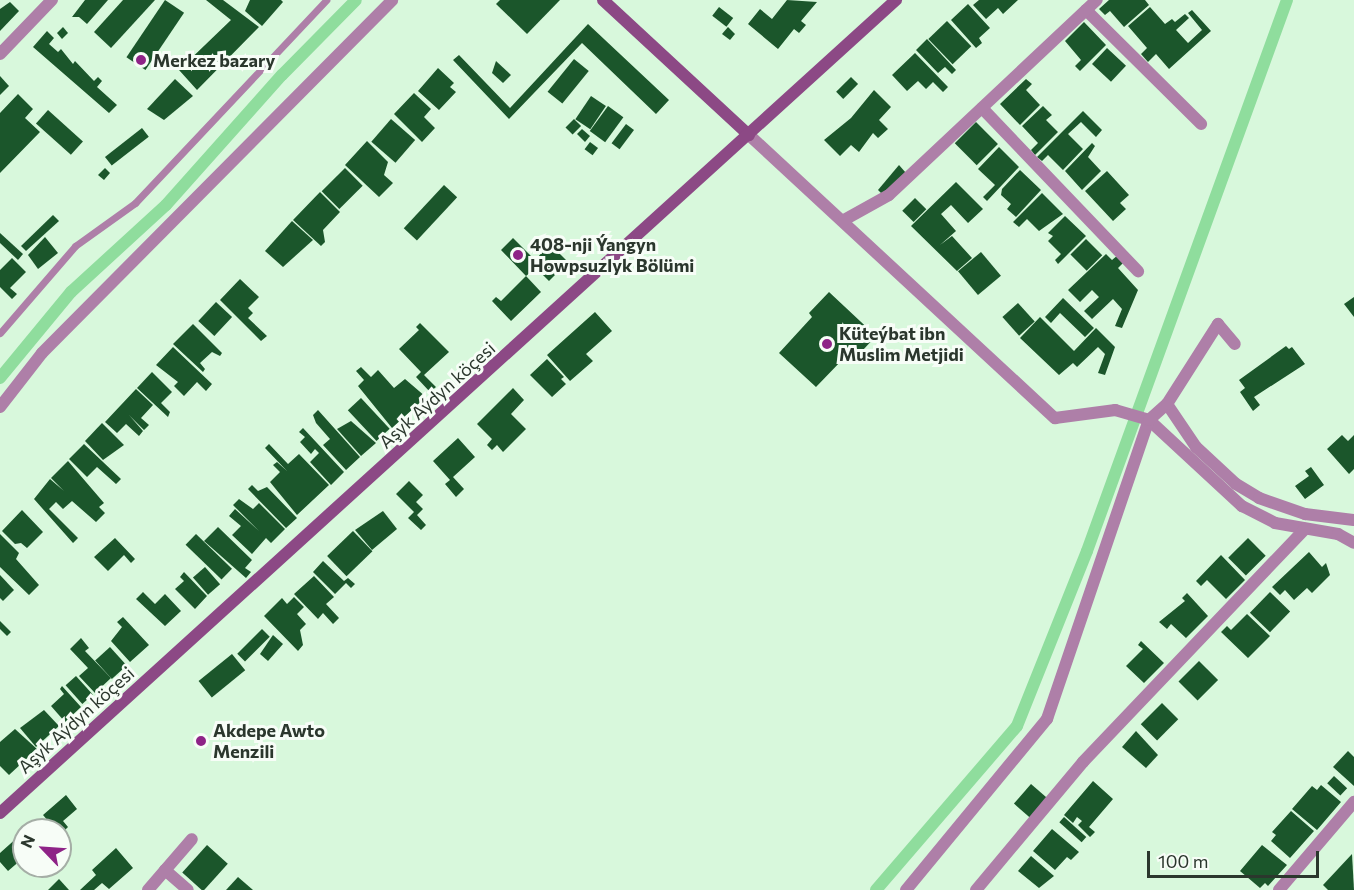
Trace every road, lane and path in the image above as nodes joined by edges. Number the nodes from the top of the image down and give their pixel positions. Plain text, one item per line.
1 (52, 0) edge
2 (326, 0) edge
3 (392, 0) edge
4 (603, 0) edge
5 (896, 0) edge
6 (1097, 0) edge
7 (1086, 10) junction
8 (0, 54) edge
9 (982, 108) junction
10 (1201, 124) dead end
11 (749, 135) junction
12 (844, 220) junction
13 (1138, 271) dead end
14 (0, 333) edge
15 (1235, 344) dead end
16 (1167, 404) junction
17 (0, 407) edge
18 (1149, 420) junction
19 (1354, 520) edge
20 (1305, 529) junction
21 (1354, 543) edge
22 (1354, 802) edge
23 (0, 813) edge
24 (192, 839) dead end
25 (165, 870) junction
26 (148, 890) edge
27 (188, 890) edge
28 (906, 890) edge
29 (976, 890) edge
30 (1279, 890) edge

1 - 8 street
2 - 14 lane
3 - 17 street
4 - 11 main road
5 - 11 main road, Aşyk Aýdyn köçesi
6 - 7 street
7 - 9 street
7 - 10 street
9 - 12 street
9 - 13 street
11 - 12 street
11 - 23 main road, Aşyk Aýdyn köçesi
12 - 18 street
15 - 16 street
16 - 18 street
16 - 19 street
18 - 20 street
18 - 28 street
20 - 21 street
20 - 29 street
22 - 30 street
24 - 25 street
25 - 26 street
25 - 27 street

